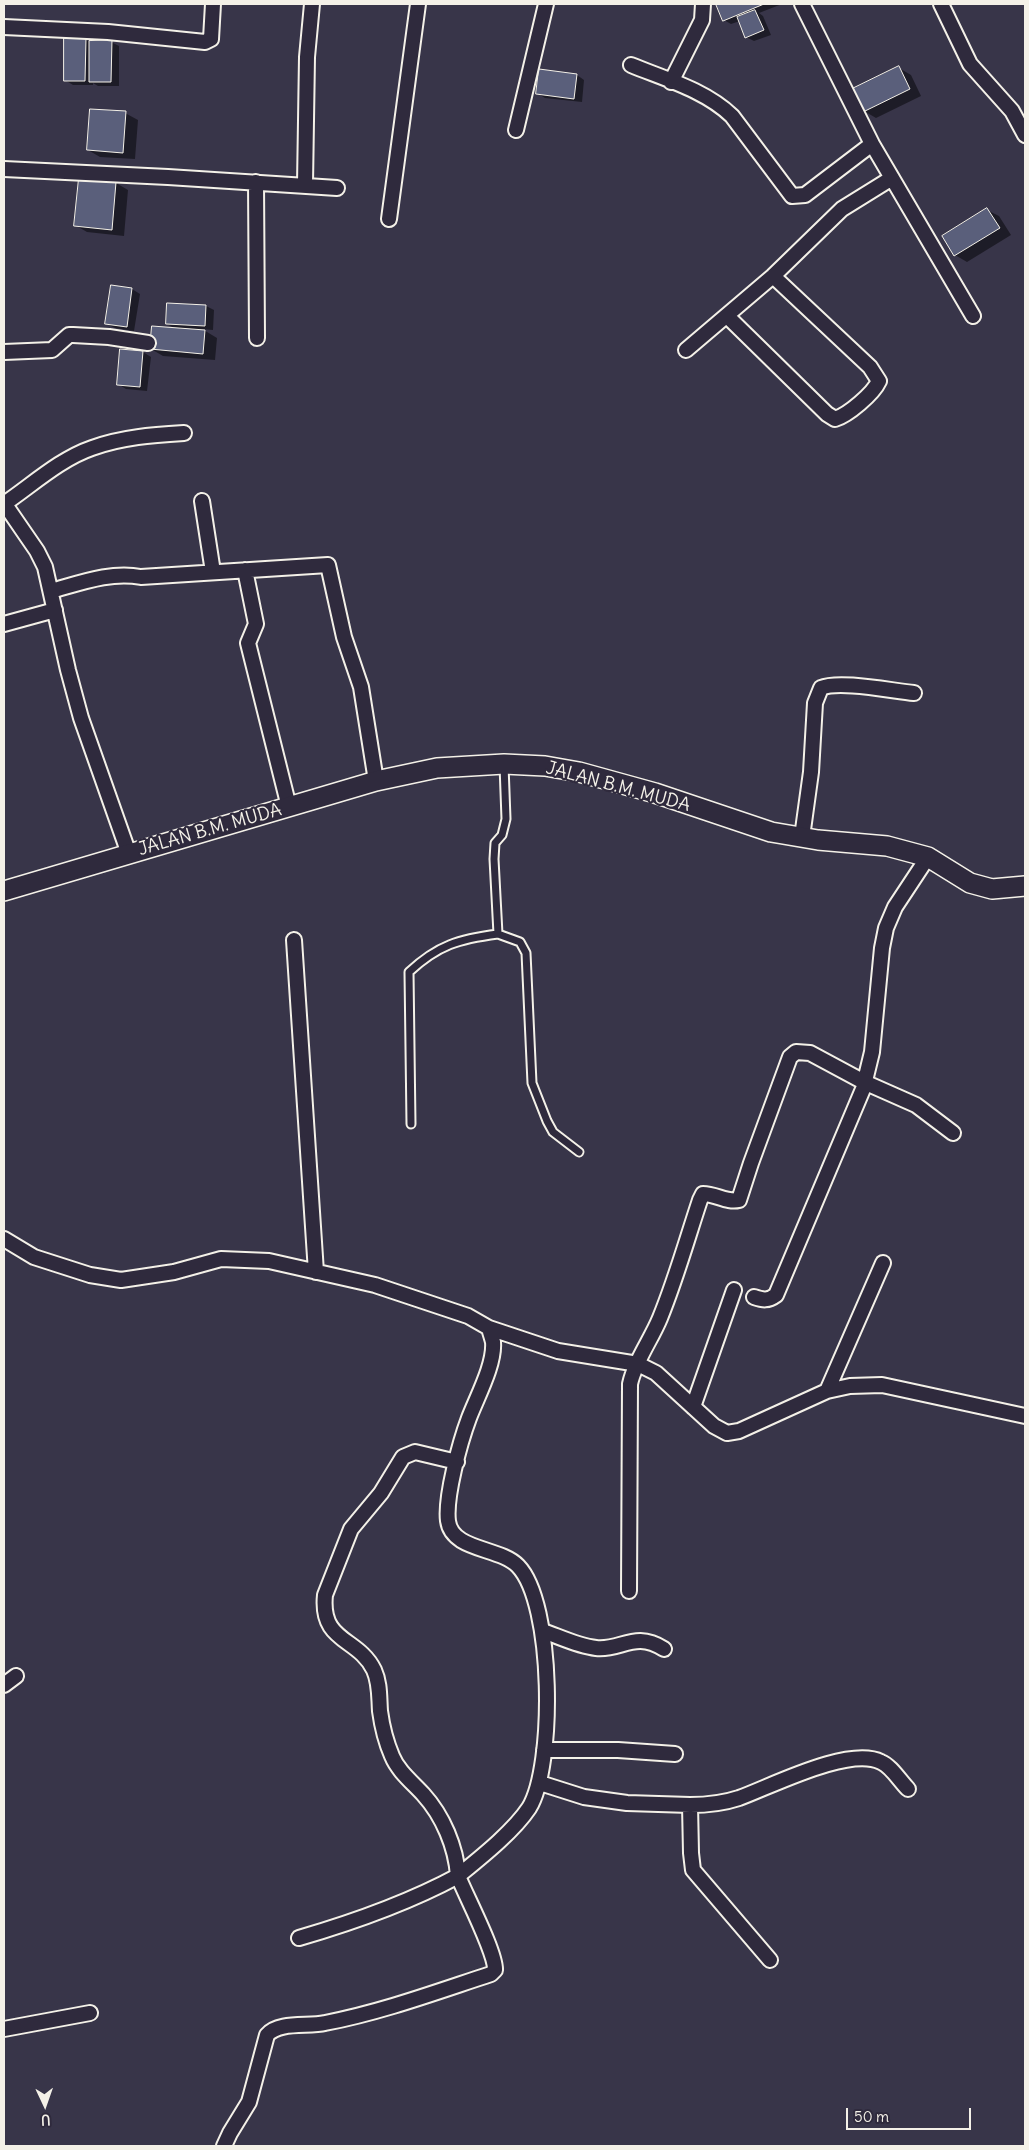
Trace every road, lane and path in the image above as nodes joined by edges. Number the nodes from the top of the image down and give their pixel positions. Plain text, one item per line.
1 (213, 4) edge
2 (312, 4) edge
3 (418, 4) edge
4 (546, 4) edge
5 (703, 4) edge
6 (802, 4) edge
7 (941, 4) edge
8 (4, 27) edge
9 (631, 65) dead end
10 (671, 82) junction
11 (516, 130) dead end
12 (1025, 135) edge
13 (872, 144) junction
14 (4, 170) edge
15 (892, 178) junction
16 (256, 182) junction
17 (305, 184) junction
18 (337, 188) dead end
19 (389, 219) dead end
20 (773, 276) junction
21 (727, 316) junction
22 (973, 316) dead end
23 (257, 338) dead end
24 (148, 343) dead end
25 (686, 350) dead end
26 (4, 352) edge
27 (184, 432) dead end
28 (202, 501) dead end
29 (4, 504) edge
30 (245, 570) junction
31 (213, 572) junction
32 (51, 591) junction
33 (55, 610) junction
34 (4, 624) edge
35 (914, 693) dead end
36 (504, 764) junction
37 (376, 781) junction
38 (289, 807) junction
39 (802, 837) junction
40 (129, 854) junction
41 (928, 857) junction
42 (1025, 886) edge
43 (4, 891) edge
44 (498, 934) junction
45 (294, 940) dead end
46 (864, 1082) junction
47 (411, 1124) dead end
48 (953, 1134) dead end
49 (578, 1152) dead end
50 (4, 1239) edge
51 (883, 1263) dead end
52 (316, 1272) junction
53 (734, 1290) dead end
54 (754, 1297) dead end
55 (489, 1328) junction
56 (638, 1364) junction
57 (827, 1391) junction
58 (693, 1407) junction
59 (1025, 1416) edge
60 (457, 1462) junction
61 (629, 1591) dead end
62 (543, 1631) junction
63 (664, 1648) dead end
64 (16, 1676) dead end
65 (4, 1685) edge
66 (544, 1750) junction
67 (675, 1754) dead end
68 (540, 1783) junction
69 (908, 1789) dead end
70 (690, 1805) junction
71 (458, 1876) junction
72 (299, 1938) dead end
73 (770, 1960) dead end
74 (90, 2013) dead end
75 (4, 2029) edge
76 (224, 2146) edge

1 - 8 street
2 - 17 street
3 - 19 street
4 - 11 street
5 - 10 street
6 - 13 street
7 - 12 street
9 - 10 street
10 - 13 street
13 - 15 street
14 - 16 street
15 - 20 street
15 - 22 street
16 - 17 street
16 - 23 street
17 - 18 street
20 - 21 street
20 - 21 street
21 - 25 street
24 - 26 street
27 - 29 street
28 - 31 street
29 - 32 street
30 - 31 street
30 - 37 street
30 - 38 street
31 - 32 street
32 - 33 street
33 - 34 street
33 - 40 street
35 - 39 street
36 - 37 street, JALAN B.M. MUDA
36 - 39 street, JALAN B.M. MUDA
36 - 44 lane
37 - 38 street, JALAN B.M. MUDA
38 - 40 street, JALAN B.M. MUDA
39 - 41 street, JALAN B.M. MUDA
40 - 43 street, JALAN B.M. MUDA
41 - 42 street, JALAN B.M. MUDA
41 - 46 street
44 - 47 lane
44 - 49 lane
45 - 52 street
46 - 48 street
46 - 54 street
46 - 56 street
50 - 52 street
51 - 57 street
52 - 55 street
53 - 58 street
55 - 56 street
55 - 60 street
56 - 58 street
56 - 61 street
57 - 58 street
57 - 59 street
60 - 62 street
60 - 71 street
62 - 63 street
62 - 66 street
64 - 65 street
66 - 67 street
66 - 68 street
68 - 70 street
68 - 71 street
69 - 70 street
70 - 73 street
71 - 72 street
71 - 76 street
74 - 75 street

